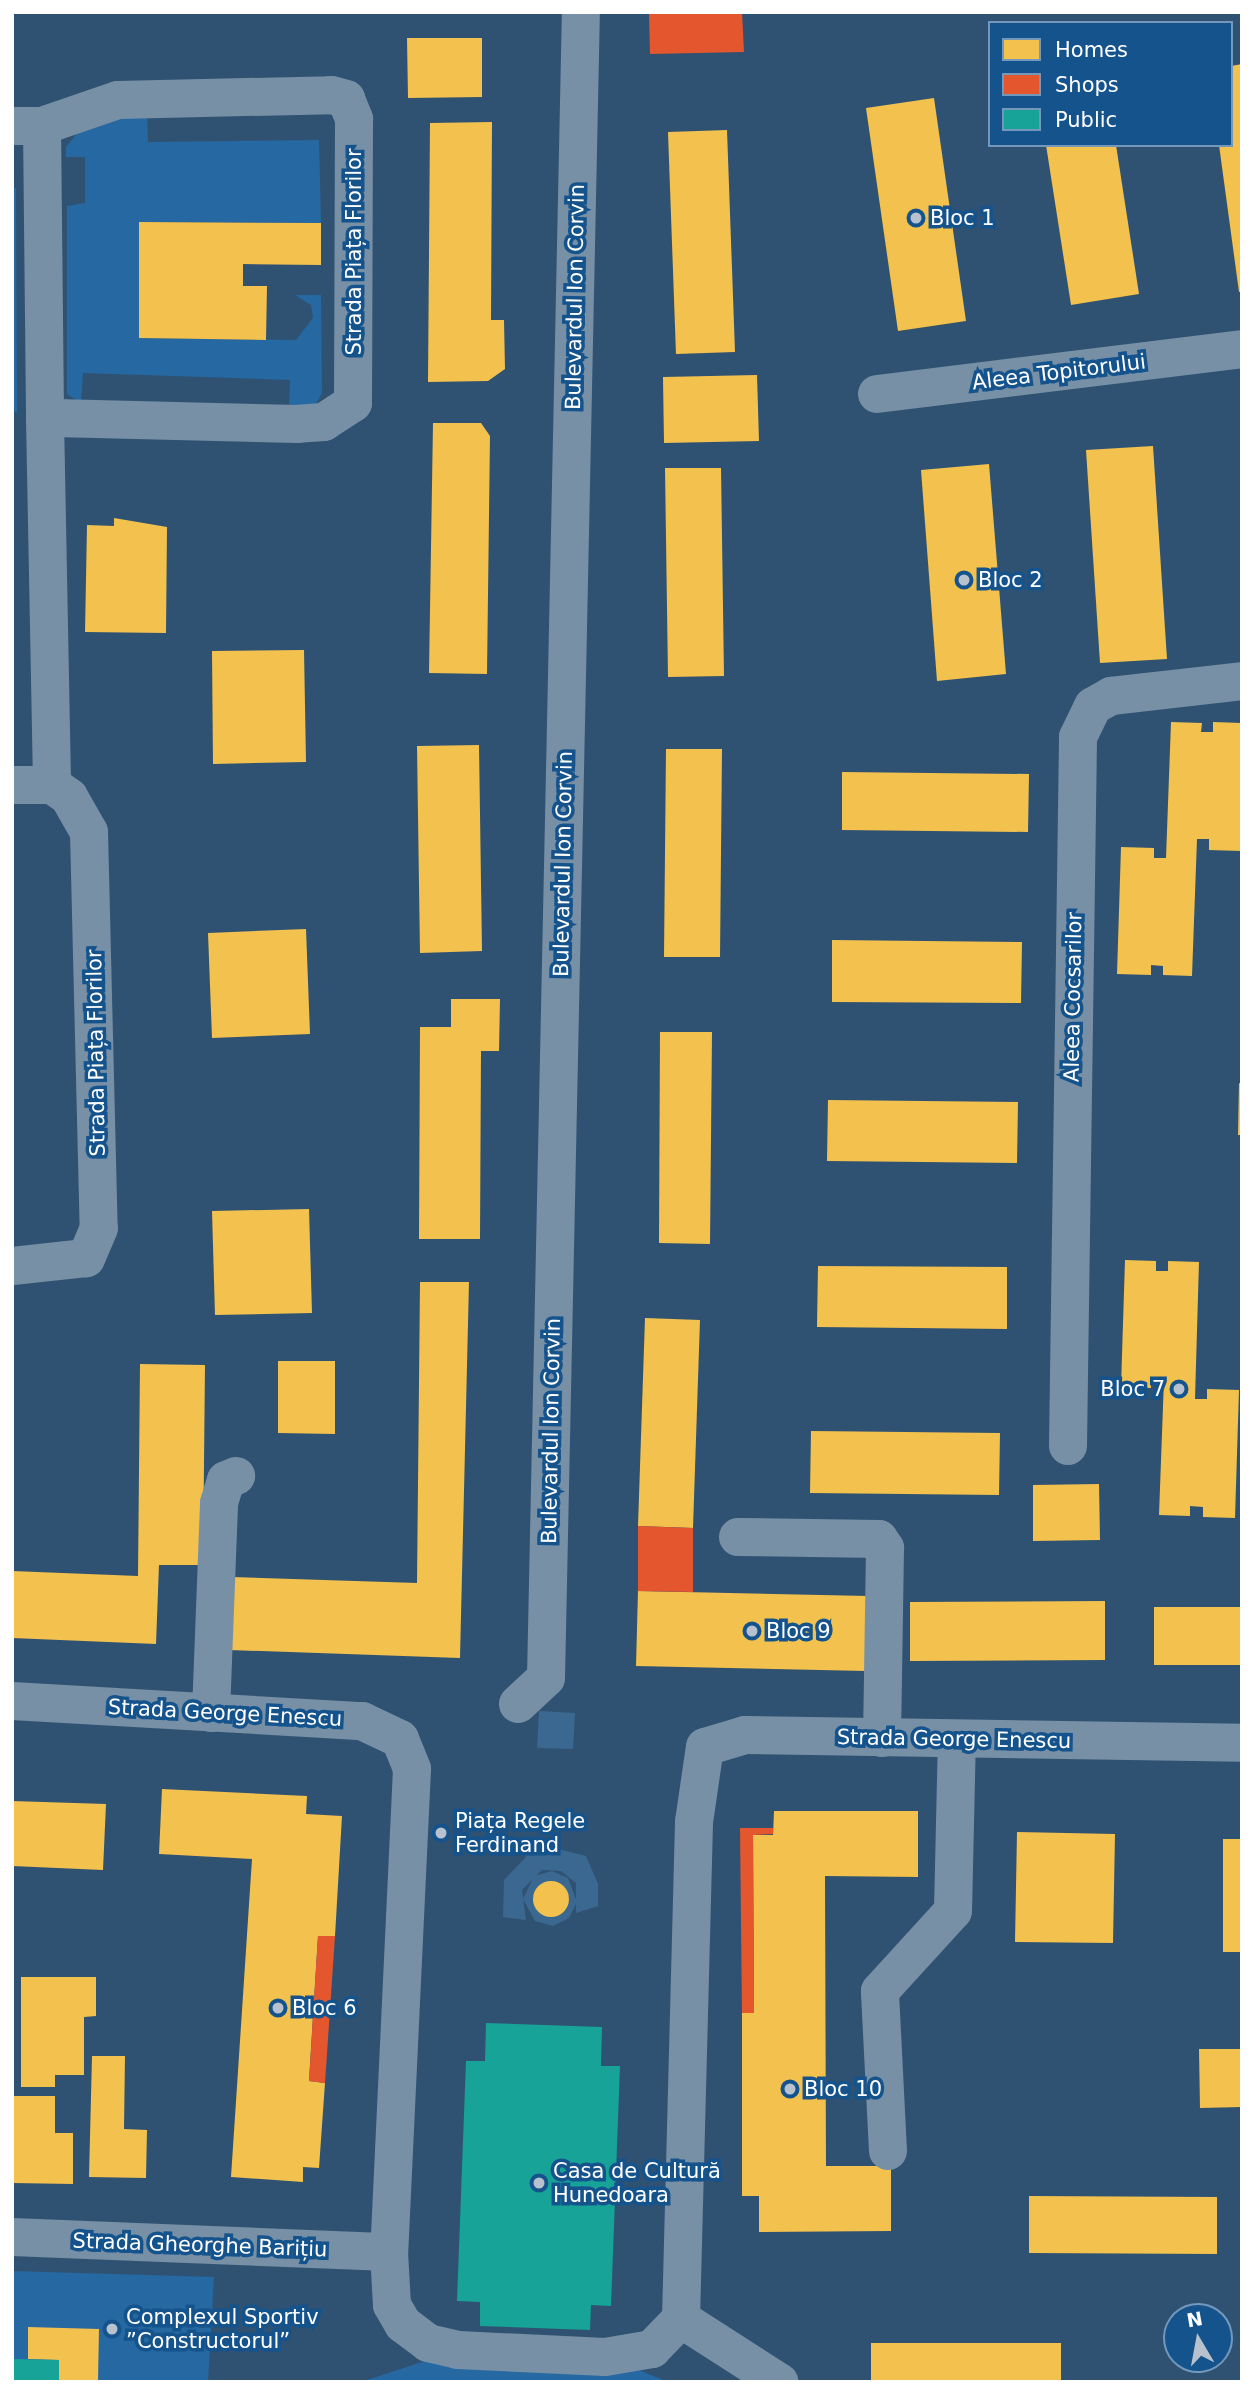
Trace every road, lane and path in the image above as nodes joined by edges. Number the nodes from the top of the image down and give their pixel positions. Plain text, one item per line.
1 (581, 12) edge
2 (27, 126) edge
3 (1242, 349) edge
4 (877, 394) dead end
5 (45, 418) junction
6 (1242, 681) edge
7 (12, 785) edge
8 (52, 785) junction
9 (12, 1266) edge
10 (1068, 1446) dead end
11 (236, 1476) dead end
12 (738, 1537) dead end
13 (12, 1701) edge
14 (518, 1704) dead end
15 (211, 1713) junction
16 (882, 1738) junction
17 (957, 1740) junction
18 (1242, 1743) edge
19 (888, 2151) dead end
20 (12, 2237) edge
21 (388, 2252) junction
22 (681, 2319) junction
23 (779, 2382) edge

1 - 14 street, Bulevardul Ion Corvin
2 - 5 street, Strada Piața Florilor
2 - 5 street, Strada Piața Florilor
3 - 4 street, Aleea Topitorului
5 - 8 street, Strada Piața Florilor
6 - 10 street, Aleea Cocsarilor
7 - 8 street
8 - 9 street, Strada Piața Florilor
11 - 15 street
12 - 16 street
13 - 15 street, Strada George Enescu
15 - 21 street, Strada George Enescu
16 - 17 street, Strada George Enescu
16 - 22 street, Strada George Enescu
17 - 18 street, Strada George Enescu
17 - 19 street
20 - 21 street, Strada Gheorghe Barițiu
21 - 22 street
22 - 23 street

